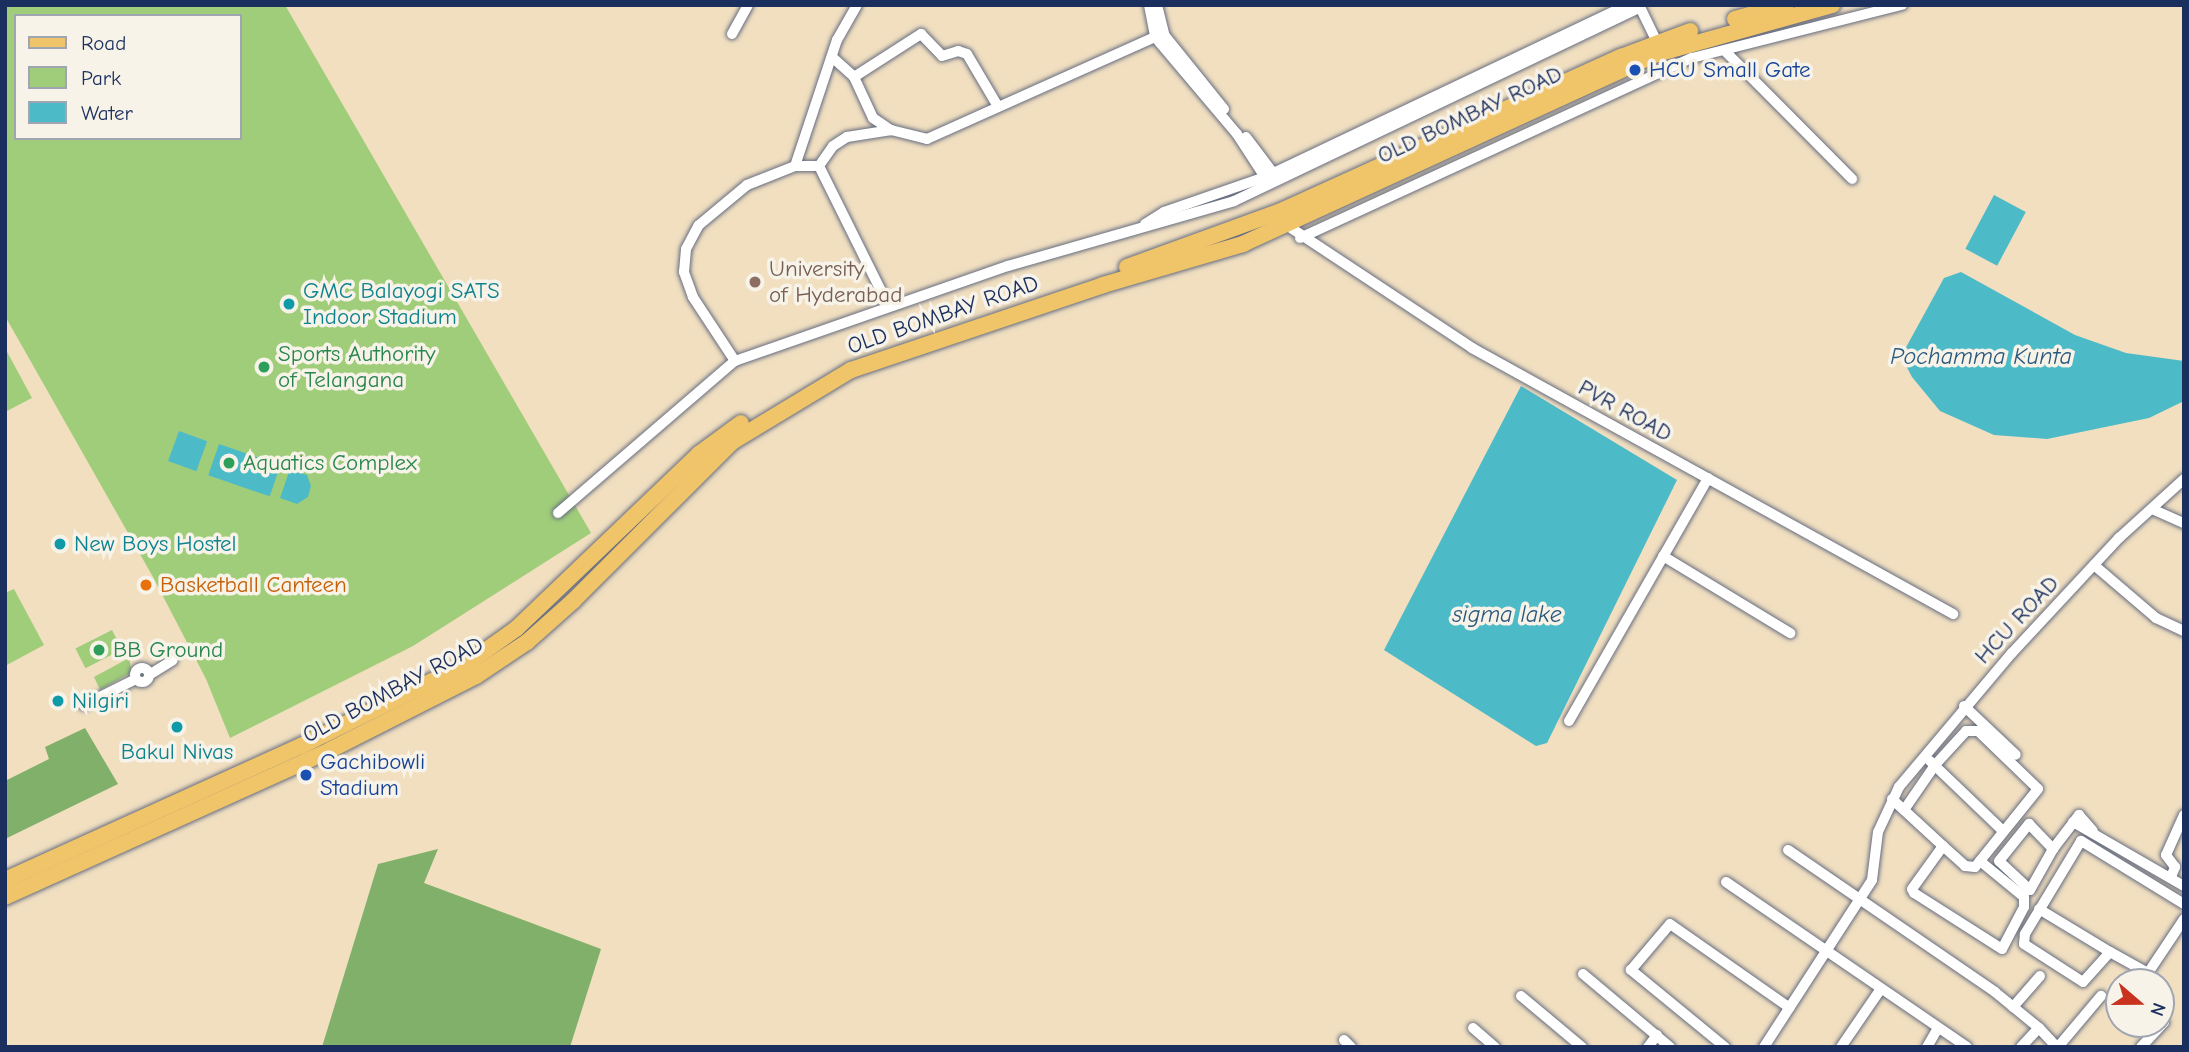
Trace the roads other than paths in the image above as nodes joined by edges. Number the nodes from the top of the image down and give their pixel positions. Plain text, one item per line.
1 (748, 5) edge
2 (857, 5) edge
3 (1149, 5) edge
4 (1157, 5) edge
5 (1627, 5) edge
6 (1786, 5) edge
7 (1832, 5) edge
8 (1902, 5) edge
9 (1640, 6) edge
10 (732, 34) dead end
11 (1155, 37) junction
12 (1657, 42) junction
13 (1726, 52) junction
14 (832, 57) junction
15 (854, 77) junction
16 (997, 105) junction
17 (891, 130) junction
18 (795, 166) junction
19 (819, 166) junction
20 (1272, 179) junction
21 (1852, 179) dead end
22 (1288, 226) junction
23 (1300, 238) junction
24 (888, 305) junction
25 (735, 361) junction
26 (1707, 478) junction
27 (2184, 479) edge
28 (2152, 509) junction
29 (558, 513) dead end
30 (2184, 523) edge
31 (1663, 556) junction
32 (2094, 565) junction
33 (1953, 614) dead end
34 (2184, 631) edge
35 (1790, 633) dead end
36 (173, 660) dead end
37 (85, 705) dead end
38 (1964, 706) junction
39 (1569, 721) dead end
40 (1924, 755) junction
41 (2016, 755) dead end
42 (1935, 765) junction
43 (274, 767) junction
44 (1892, 799) junction
45 (1904, 810) junction
46 (2184, 815) edge
47 (2003, 831) junction
48 (1943, 846) junction
49 (2053, 849) junction
50 (1788, 850) dead end
51 (2138, 858) junction
52 (1980, 861) junction
53 (2150, 865) junction
54 (2130, 871) junction
55 (2171, 877) junction
56 (2142, 879) junction
57 (5, 880) edge
58 (1726, 882) dead end
59 (2183, 895) edge
60 (5, 897) edge
61 (1859, 902) junction
62 (2039, 909) junction
63 (2184, 919) edge
64 (1827, 951) junction
65 (2110, 952) junction
66 (1583, 974) dead end
67 (2040, 976) dead end
68 (1880, 990) junction
69 (1521, 996) dead end
70 (2101, 996) dead end
71 (2013, 1007) junction
72 (1790, 1008) junction
73 (1473, 1028) dead end
74 (2039, 1028) junction
75 (1937, 1030) junction
76 (1657, 1035) junction
77 (1842, 1046) edge
78 (1495, 1047) edge
79 (1582, 1047) edge
80 (1648, 1047) edge
81 (1670, 1047) edge
82 (1725, 1047) edge
83 (1764, 1047) edge
84 (1927, 1047) edge
85 (1967, 1047) edge
86 (2021, 1047) edge
87 (2058, 1047) edge

1 - 10 street
2 - 14 street
3 - 11 street
4 - 20 street
5 - 20 street
6 - 12 main road, OLD BOMBAY ROAD
7 - 22 main road, OLD BOMBAY ROAD
8 - 13 street
9 - 12 street
9 - 20 street
11 - 16 street
11 - 20 street
12 - 43 main road, OLD BOMBAY ROAD
13 - 21 street
13 - 23 street
14 - 15 street
14 - 18 street
15 - 16 street
15 - 17 street
16 - 17 street
17 - 19 street
18 - 19 street
18 - 25 street
19 - 24 street
20 - 24 street
22 - 23 street, PVR ROAD
22 - 43 main road, OLD BOMBAY ROAD
23 - 26 street, PVR ROAD
24 - 25 street
25 - 29 street
26 - 31 street
26 - 33 street, PVR ROAD
27 - 28 street, HCU ROAD
28 - 30 street
28 - 32 street, HCU ROAD
31 - 35 street
31 - 39 street
32 - 34 street
32 - 38 street, HCU ROAD
36 - 37 street
38 - 40 street, HCU ROAD
38 - 41 street
40 - 42 street
40 - 44 street, HCU ROAD
42 - 45 street
42 - 47 street
42 - 47 street
43 - 57 main road, OLD BOMBAY ROAD
43 - 60 main road, OLD BOMBAY ROAD
44 - 45 street
44 - 61 street, HCU ROAD
45 - 48 street
46 - 55 street
47 - 52 street
48 - 52 street
48 - 52 street
49 - 49 street
49 - 51 street
50 - 61 street
51 - 53 street
51 - 54 street
53 - 55 street
53 - 56 street
54 - 56 street
54 - 62 street
55 - 59 street
56 - 59 street
58 - 64 street
61 - 64 street, HCU ROAD
61 - 71 street
62 - 65 street
62 - 65 street
63 - 65 street
64 - 68 street
64 - 72 street, HCU ROAD
66 - 76 street
67 - 71 street
68 - 75 street
68 - 77 street
69 - 79 street
70 - 87 street
71 - 74 street
72 - 82 street
72 - 83 street, HCU ROAD
73 - 78 street
74 - 86 street
74 - 87 street
75 - 84 street
75 - 85 street
76 - 80 street
76 - 81 street

